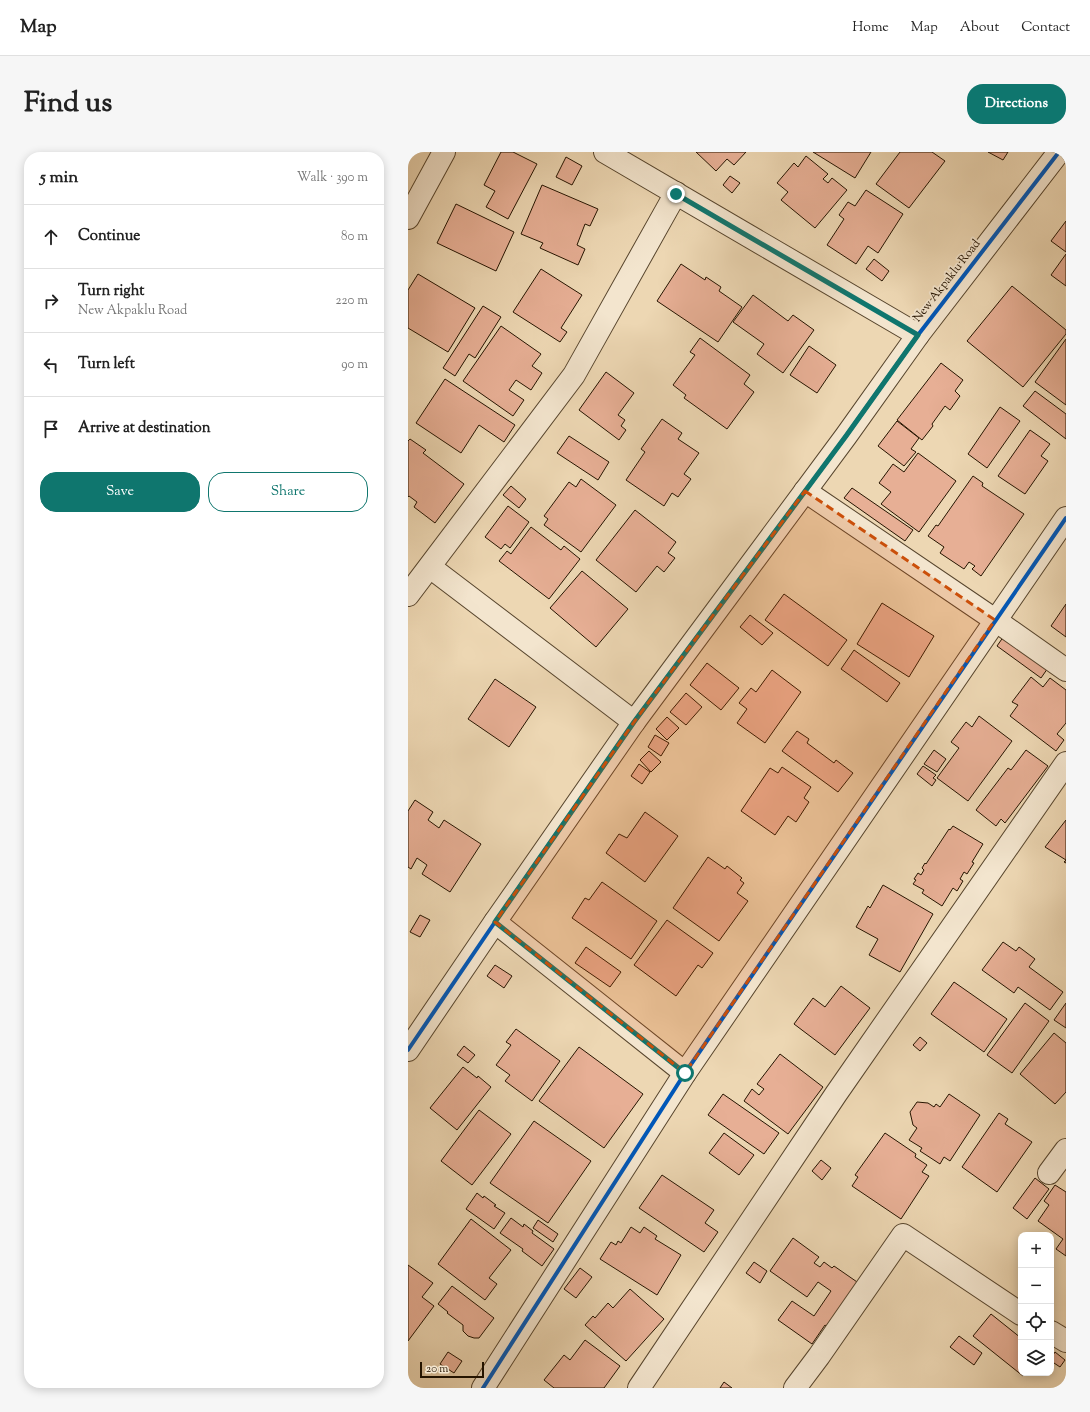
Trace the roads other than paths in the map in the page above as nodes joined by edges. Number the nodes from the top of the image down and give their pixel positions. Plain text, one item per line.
1 (444, 152) edge
2 (605, 152) edge
3 (1061, 156) edge
4 (676, 194) junction
5 (408, 218) edge
6 (918, 335) junction
7 (805, 491) junction
8 (1066, 518) edge
9 (430, 567) junction
10 (408, 595) edge
11 (995, 620) junction
12 (1066, 670) edge
13 (634, 722) junction
14 (1066, 763) edge
15 (495, 922) junction
16 (408, 1050) edge
17 (685, 1073) junction
18 (1066, 1150) edge
19 (1049, 1173) dead end
20 (1018, 1312) edge
21 (1054, 1334) edge
22 (1066, 1341) edge
23 (483, 1388) edge
24 (639, 1388) edge
25 (795, 1388) edge

1 - 5 street
2 - 4 street
3 - 6 street, New Akpaklu Road
4 - 6 street
4 - 9 street
6 - 7 street, New Akpaklu Road
7 - 11 street
7 - 13 street, New Akpaklu Road
8 - 11 street
9 - 10 street
9 - 13 street
11 - 12 street
11 - 17 street
13 - 15 street, New Akpaklu Road
14 - 24 street
15 - 16 street, New Akpaklu Road
15 - 17 street
17 - 23 street
18 - 19 street
20 - 25 street
21 - 22 street

